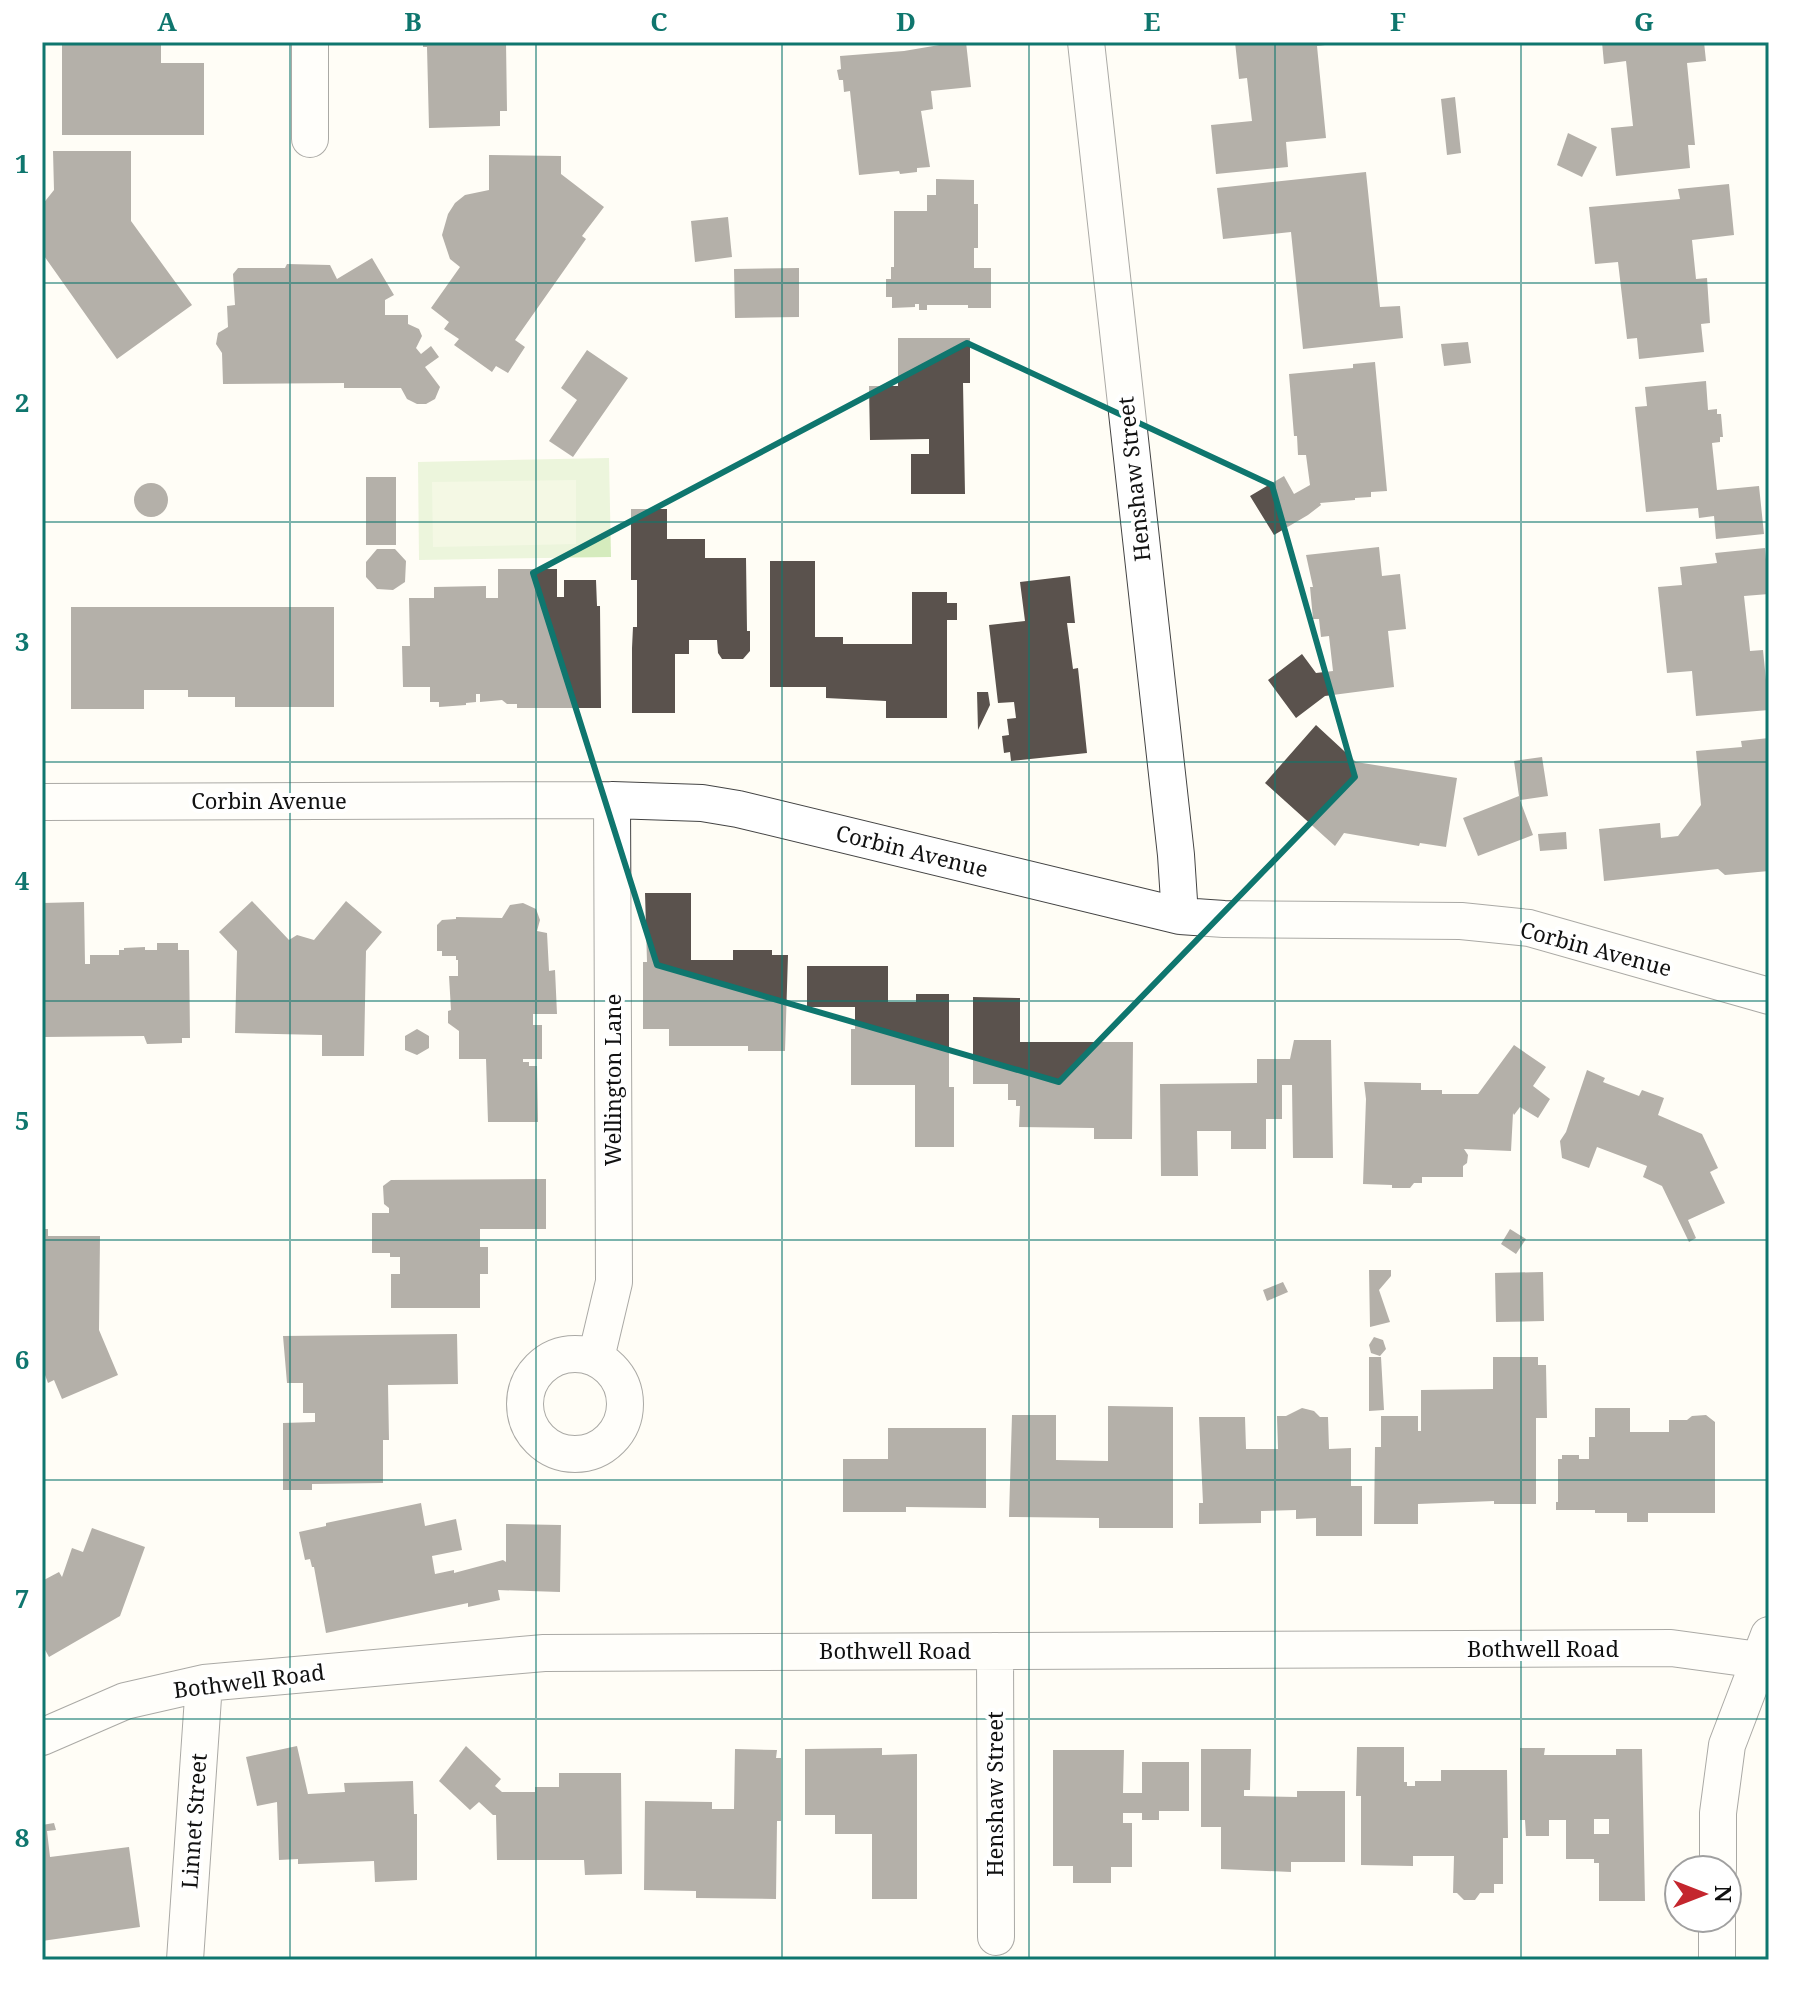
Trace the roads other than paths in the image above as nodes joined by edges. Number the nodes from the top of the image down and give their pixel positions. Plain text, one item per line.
1 (310, 42) edge
2 (1086, 42) edge
3 (310, 139) dead end
4 (612, 800) junction
5 (42, 802) edge
6 (1180, 916) junction
7 (1769, 996) edge
8 (596, 1358) dead end
9 (1764, 1648) edge
10 (995, 1651) junction
11 (204, 1683) junction
12 (42, 1737) edge
13 (1718, 1854) edge
14 (1717, 1934) edge
15 (996, 1937) dead end
16 (185, 1960) edge
17 (1717, 1960) edge

1 - 3 street
2 - 6 street, Henshaw Street
4 - 5 street, Corbin Avenue
4 - 6 street, Corbin Avenue
4 - 8 street, Wellington Lane
6 - 7 street, Corbin Avenue
9 - 10 street, Bothwell Road
9 - 13 street
10 - 11 street, Bothwell Road
10 - 15 street, Henshaw Street
11 - 12 street, Bothwell Road
11 - 16 street, Linnet Street
14 - 17 street

